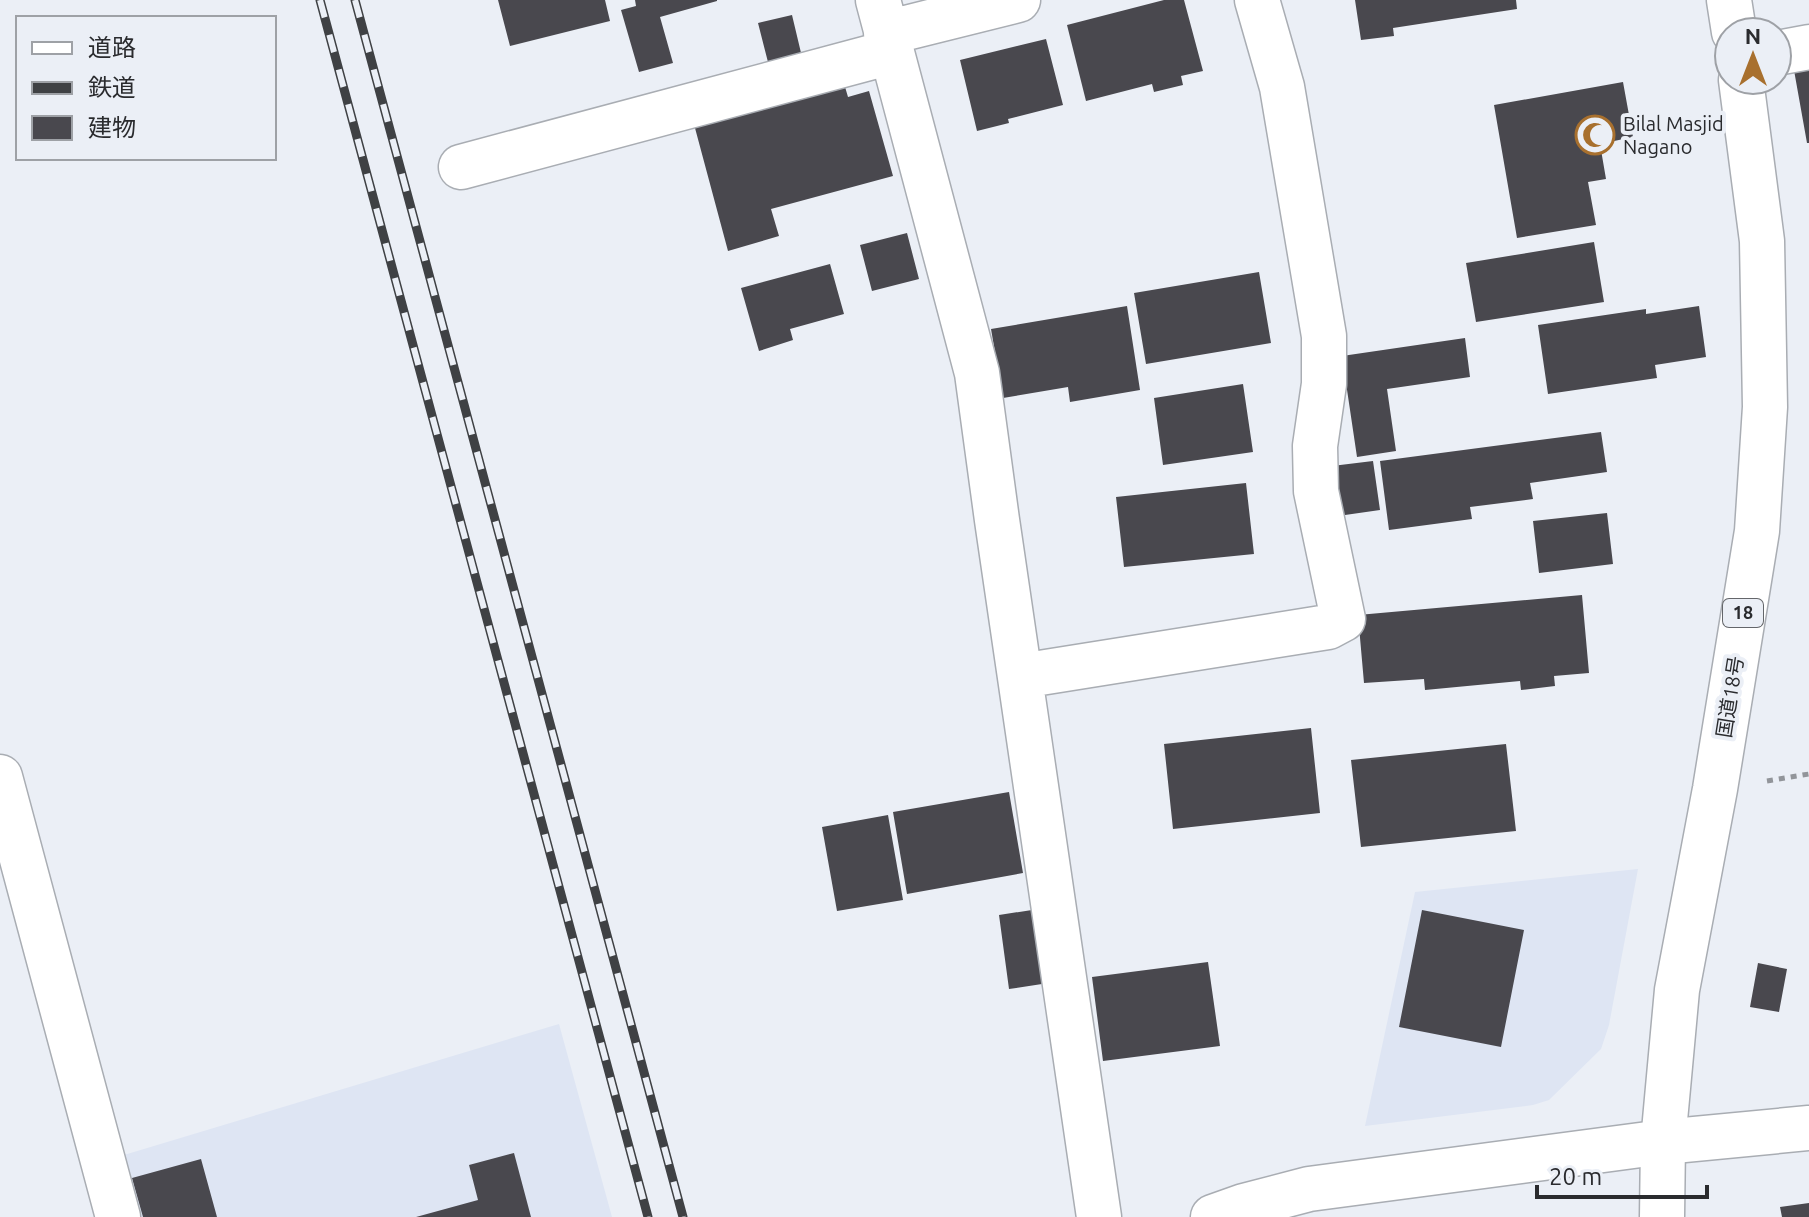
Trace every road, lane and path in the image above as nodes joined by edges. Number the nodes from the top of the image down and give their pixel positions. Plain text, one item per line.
1 (1018, 0) edge
2 (1257, 0) edge
3 (885, 28) edge
4 (1743, 96) edge
5 (461, 167) dead end
6 (1021, 676) junction
7 (0, 777) edge
8 (1809, 1128) edge
9 (1663, 1142) junction
10 (118, 1217) edge
11 (1099, 1217) edge
12 (1213, 1217) edge
13 (1662, 1217) edge

1 - 3 main road
2 - 6 main road
3 - 5 main road
3 - 6 main road
4 - 9 main road, 国道18号 / 18
6 - 11 main road
7 - 10 main road
8 - 9 main road
9 - 12 main road
9 - 13 main road, 国道18号 / 18

